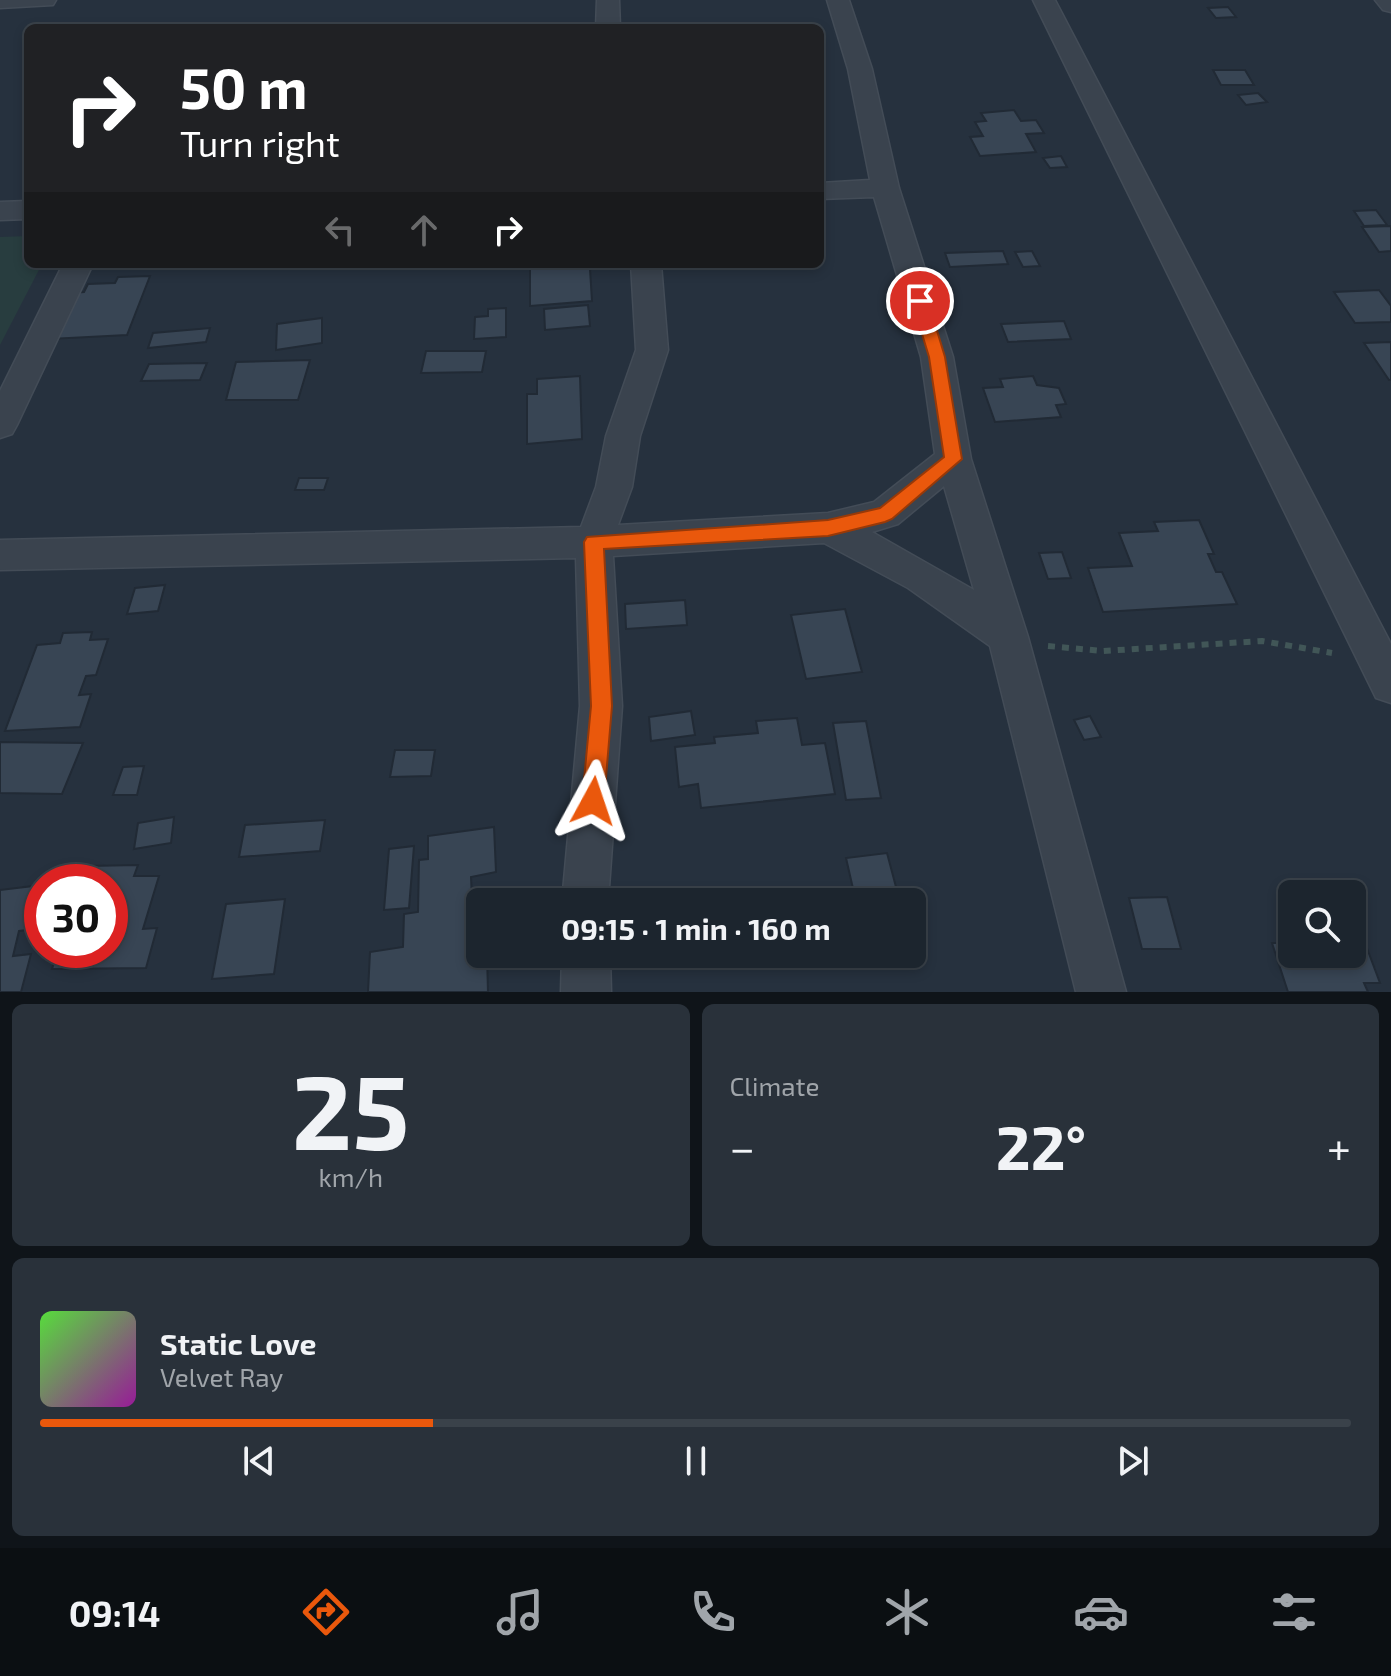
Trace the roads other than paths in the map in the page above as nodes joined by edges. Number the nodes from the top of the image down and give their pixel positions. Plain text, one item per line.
1 (45, 0) edge
2 (608, 0) edge
3 (838, 0) edge
4 (1044, 0) edge
5 (1386, 0) edge
6 (0, 1) edge
7 (1391, 5) edge
8 (608, 24) edge
9 (885, 188) junction
10 (824, 191) edge
11 (24, 210) edge
12 (0, 211) edge
13 (76, 268) edge
14 (646, 268) edge
15 (0, 425) edge
16 (953, 459) junction
17 (828, 528) junction
18 (594, 542) junction
19 (0, 555) edge
20 (1008, 637) junction
21 (1391, 685) edge
22 (586, 888) edge
23 (586, 968) edge
24 (586, 992) edge
25 (1101, 992) edge

1 - 6 street
2 - 8 street
3 - 9 street
4 - 21 street
5 - 7 street
9 - 10 street
9 - 16 street
11 - 12 street
13 - 15 street
14 - 18 street
16 - 17 street
16 - 20 street
17 - 18 street
17 - 20 street
18 - 19 street
18 - 22 street
20 - 25 street
23 - 24 street

